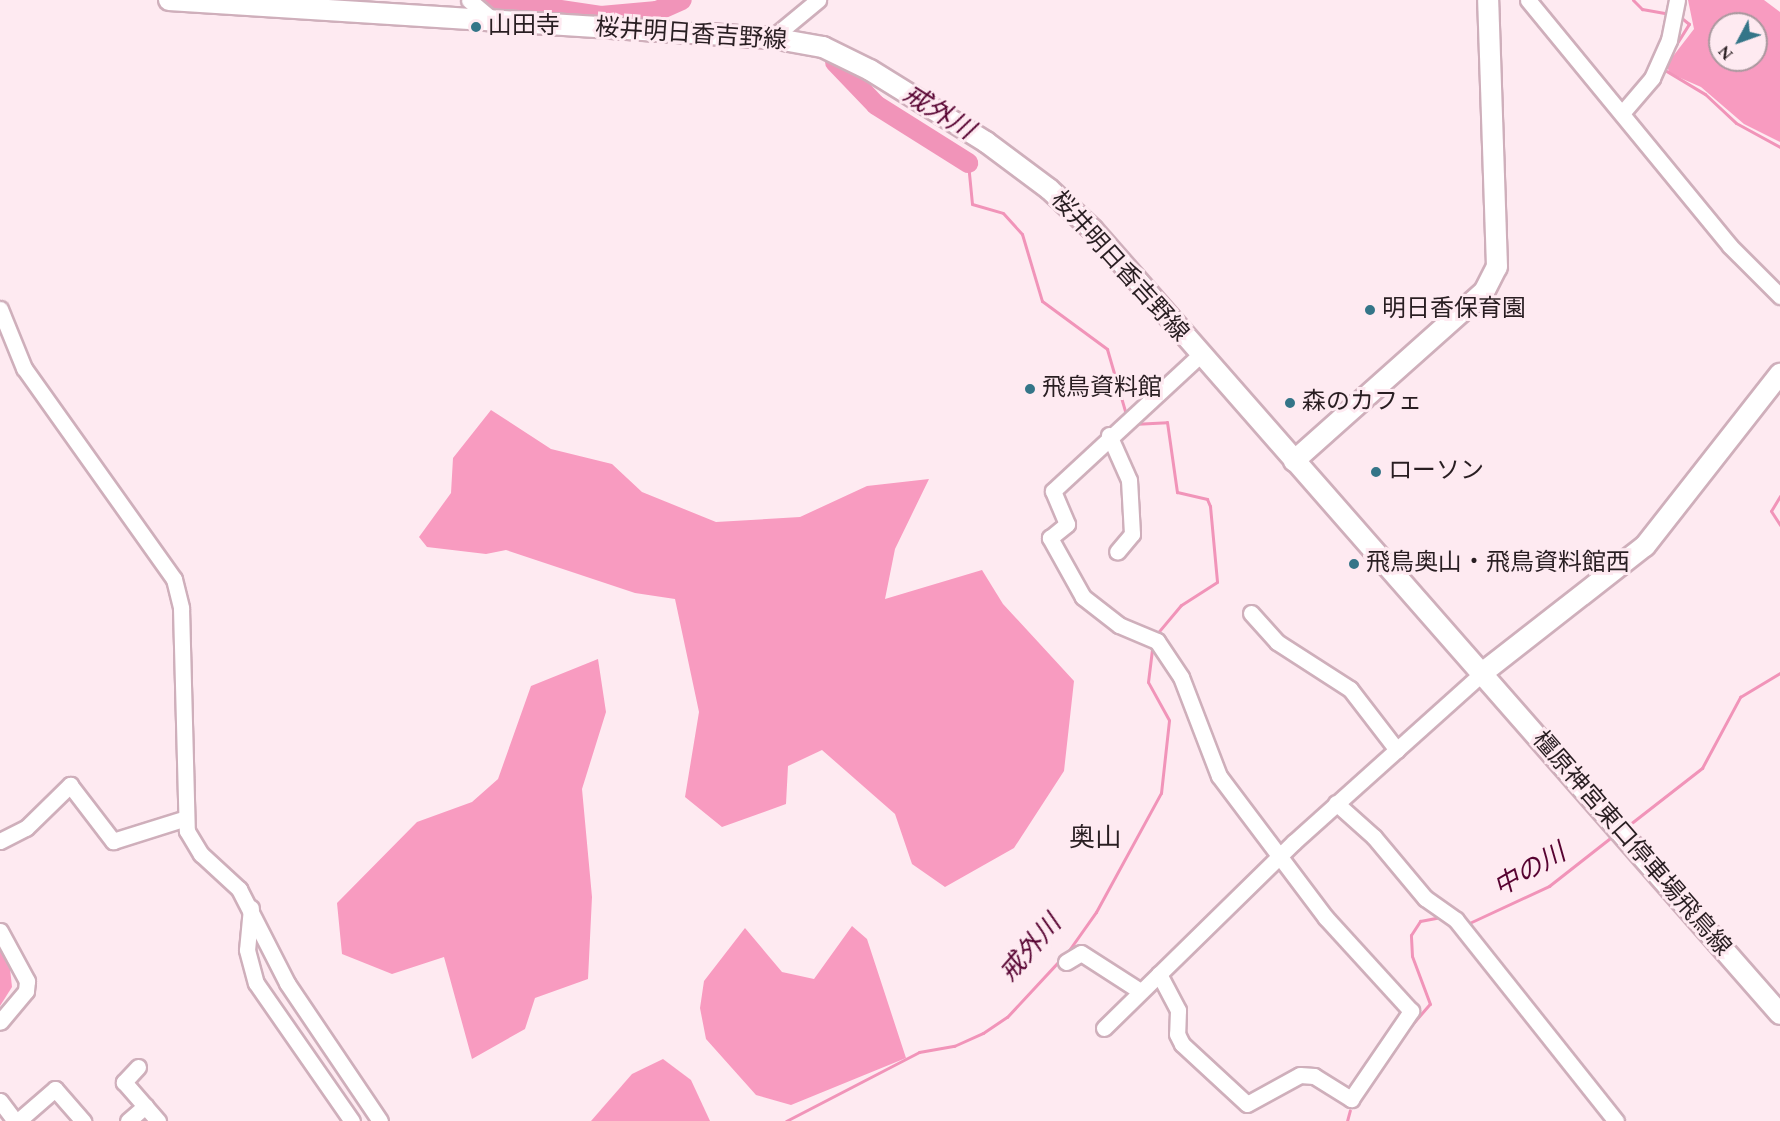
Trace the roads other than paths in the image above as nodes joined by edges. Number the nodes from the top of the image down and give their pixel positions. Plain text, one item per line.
1 (169, 0) edge
2 (469, 0) edge
3 (818, 0) edge
4 (1488, 0) edge
5 (1528, 0) edge
6 (1675, 10) edge
7 (498, 24) junction
8 (772, 38) junction
9 (1623, 112) junction
10 (1780, 296) edge
11 (0, 309) edge
12 (1199, 356) junction
13 (1780, 374) edge
14 (1109, 435) junction
15 (1294, 461) junction
16 (1117, 552) dead end
17 (1251, 613) dead end
18 (1481, 674) junction
19 (1397, 750) junction
20 (1336, 803) junction
21 (183, 819) junction
22 (0, 841) edge
23 (1279, 858) junction
24 (251, 908) junction
25 (0, 932) edge
26 (1066, 962) dead end
27 (1159, 974) junction
28 (1140, 991) junction
29 (1780, 1014) edge
30 (0, 1022) edge
31 (1104, 1028) dead end
32 (138, 1067) dead end
33 (0, 1101) edge
34 (145, 1106) junction
35 (17, 1121) edge
36 (83, 1121) edge
37 (128, 1121) edge
38 (158, 1121) edge
39 (352, 1121) edge
40 (380, 1121) edge
41 (1616, 1121) edge

1 - 7 main road, 桜井明日香吉野線
2 - 7 street
3 - 8 street
4 - 15 main road
5 - 9 street
6 - 9 street
7 - 8 main road, 桜井明日香吉野線
8 - 12 main road, 桜井明日香吉野線
9 - 10 street
11 - 21 street
12 - 14 street
12 - 15 main road, 桜井明日香吉野線
13 - 18 main road
14 - 16 street
14 - 23 street
15 - 18 main road, 橿原神宮東口停車場飛鳥線
17 - 19 street
18 - 19 street
18 - 29 main road, 橿原神宮東口停車場飛鳥線
19 - 20 street
20 - 23 street
20 - 41 street
21 - 22 street
21 - 24 street
23 - 27 street
23 - 27 street
24 - 39 street
24 - 40 street
25 - 30 street
26 - 28 street
27 - 28 street
28 - 31 street
32 - 34 street
33 - 35 street
34 - 37 street
34 - 38 street
35 - 36 street

